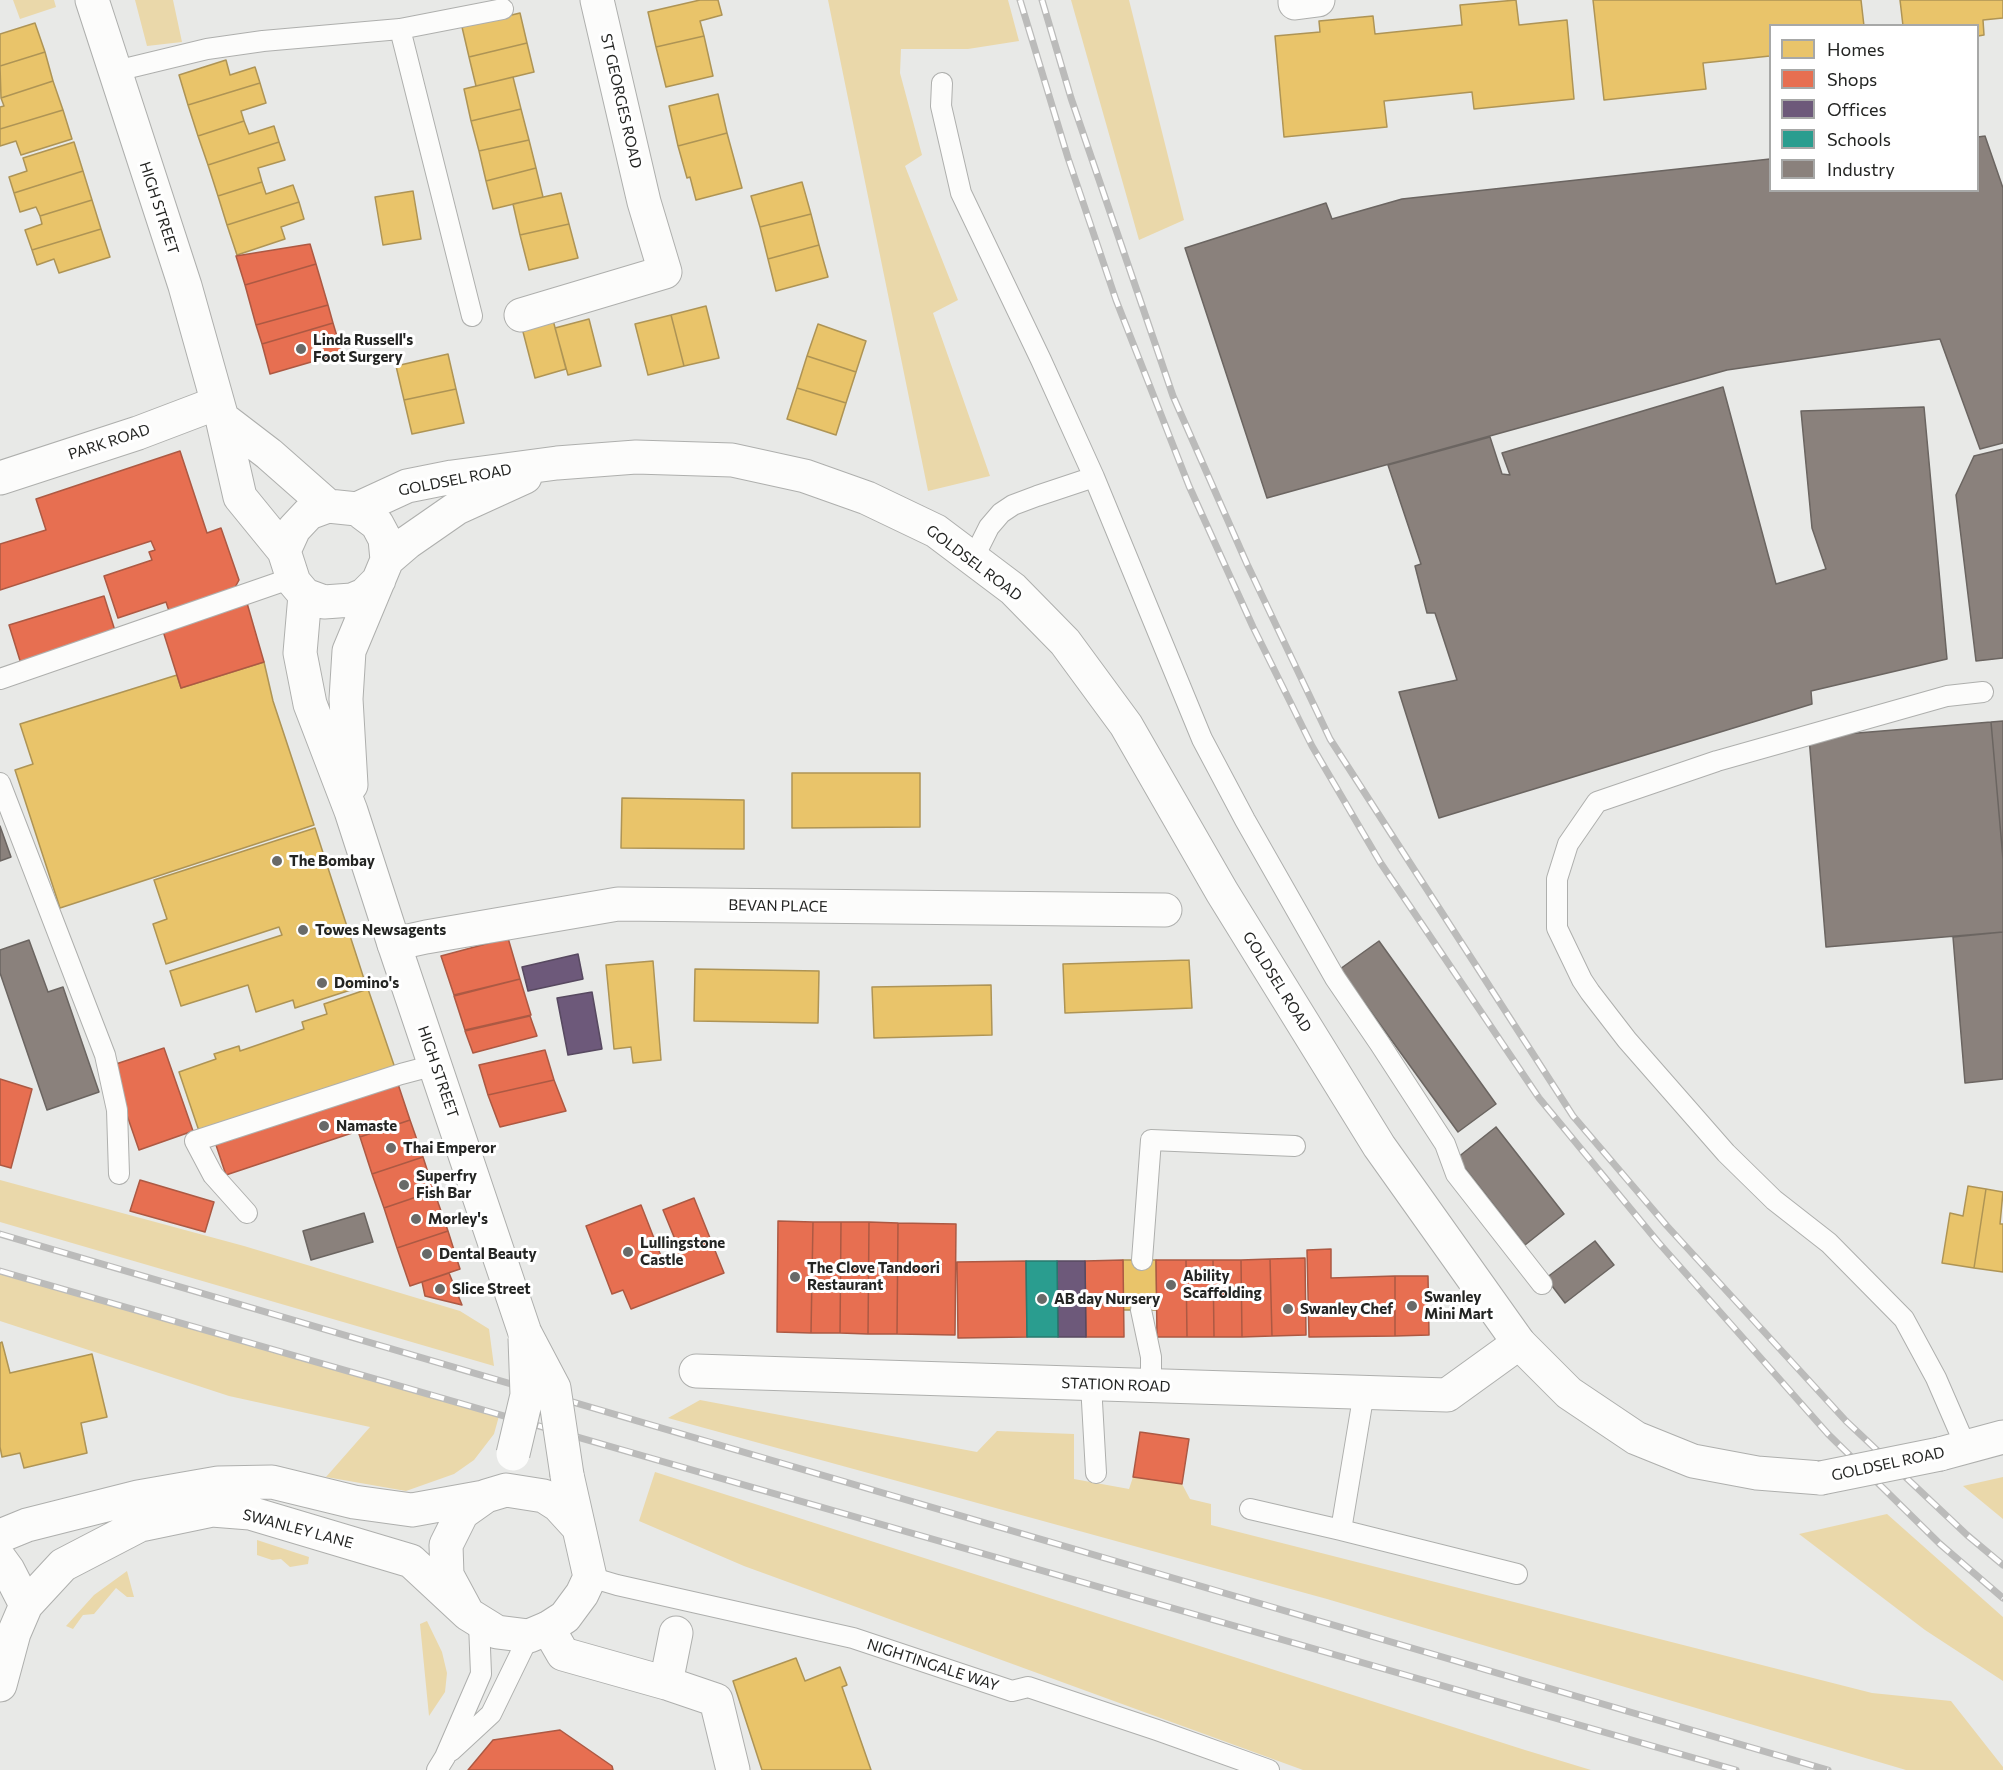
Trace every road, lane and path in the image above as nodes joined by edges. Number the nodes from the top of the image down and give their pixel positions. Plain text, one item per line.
1 (92, 0) edge
2 (597, 0) edge
3 (504, 9) dead end
4 (400, 29) junction
5 (116, 71) junction
6 (942, 83) dead end
7 (521, 315) dead end
8 (472, 316) dead end
9 (219, 411) junction
10 (557, 463) junction
11 (1094, 477) junction
12 (0, 478) edge
13 (342, 507) junction
14 (973, 559) junction
15 (383, 570) junction
16 (294, 575) junction
17 (0, 679) edge
18 (1983, 692) dead end
19 (0, 783) edge
20 (351, 811) junction
21 (1165, 910) dead end
22 (394, 944) junction
23 (435, 1065) junction
24 (1295, 1146) dead end
25 (119, 1174) dead end
26 (247, 1213) dead end
27 (1142, 1260) dead end
28 (1542, 1284) dead end
29 (1141, 1311) dead end
30 (525, 1333) junction
31 (1519, 1343) junction
32 (696, 1371) dead end
33 (1092, 1384) junction
34 (1151, 1386) junction
35 (1364, 1392) junction
36 (2003, 1437) edge
37 (1953, 1451) junction
38 (1096, 1473) dead end
39 (496, 1493) junction
40 (1250, 1509) dead end
41 (579, 1528) junction
42 (1341, 1530) junction
43 (0, 1536) edge
44 (0, 1559) edge
45 (1517, 1574) dead end
46 (590, 1577) junction
47 (474, 1618) junction
48 (13, 1625) edge
49 (538, 1632) junction
50 (676, 1633) dead end
51 (666, 1683) junction
52 (0, 1685) edge
53 (441, 1764) edge
54 (733, 1770) edge
55 (1269, 1770) edge

1 - 5 main road, HIGH STREET
2 - 7 main road, ST GEORGES ROAD
3 - 4 lane
4 - 5 lane
4 - 8 lane
5 - 9 main road, HIGH STREET
6 - 11 lane
9 - 12 main road, PARK ROAD
9 - 13 main road
9 - 16 main road, HIGH STREET
10 - 13 main road, GOLDSEL ROAD
10 - 14 main road, GOLDSEL ROAD
10 - 15 main road, GOLDSEL ROAD
11 - 14 lane
11 - 28 lane
13 - 15 main road
13 - 16 main road, HIGH STREET
14 - 31 main road, GOLDSEL ROAD
15 - 16 main road
15 - 20 main road, HIGH STREET
16 - 17 lane
16 - 20 main road, HIGH STREET
18 - 37 lane
19 - 25 lane
20 - 22 main road, HIGH STREET
21 - 22 main road, BEVAN PLACE
22 - 23 main road, HIGH STREET
23 - 26 lane
23 - 30 main road, HIGH STREET
24 - 27 lane
29 - 34 lane
30 - 39 main road, HIGH STREET, bridge
30 - 41 main road, HIGH STREET, bridge
31 - 35 main road, STATION ROAD
31 - 37 main road, GOLDSEL ROAD, bridge
32 - 33 main road, STATION ROAD
33 - 34 main road, STATION ROAD
33 - 38 lane
34 - 35 main road, STATION ROAD
35 - 42 lane
36 - 37 main road, GOLDSEL ROAD
39 - 41 main road, HIGH STREET
39 - 43 main road
39 - 47 main road
40 - 42 lane
41 - 46 main road, HIGH STREET
42 - 45 lane
44 - 48 main road
46 - 49 main road
46 - 55 lane, NIGHTINGALE WAY
47 - 48 main road, SWANLEY LANE
47 - 49 main road
47 - 53 lane
48 - 52 main road
49 - 51 main road
49 - 53 lane
50 - 51 main road
51 - 54 main road

